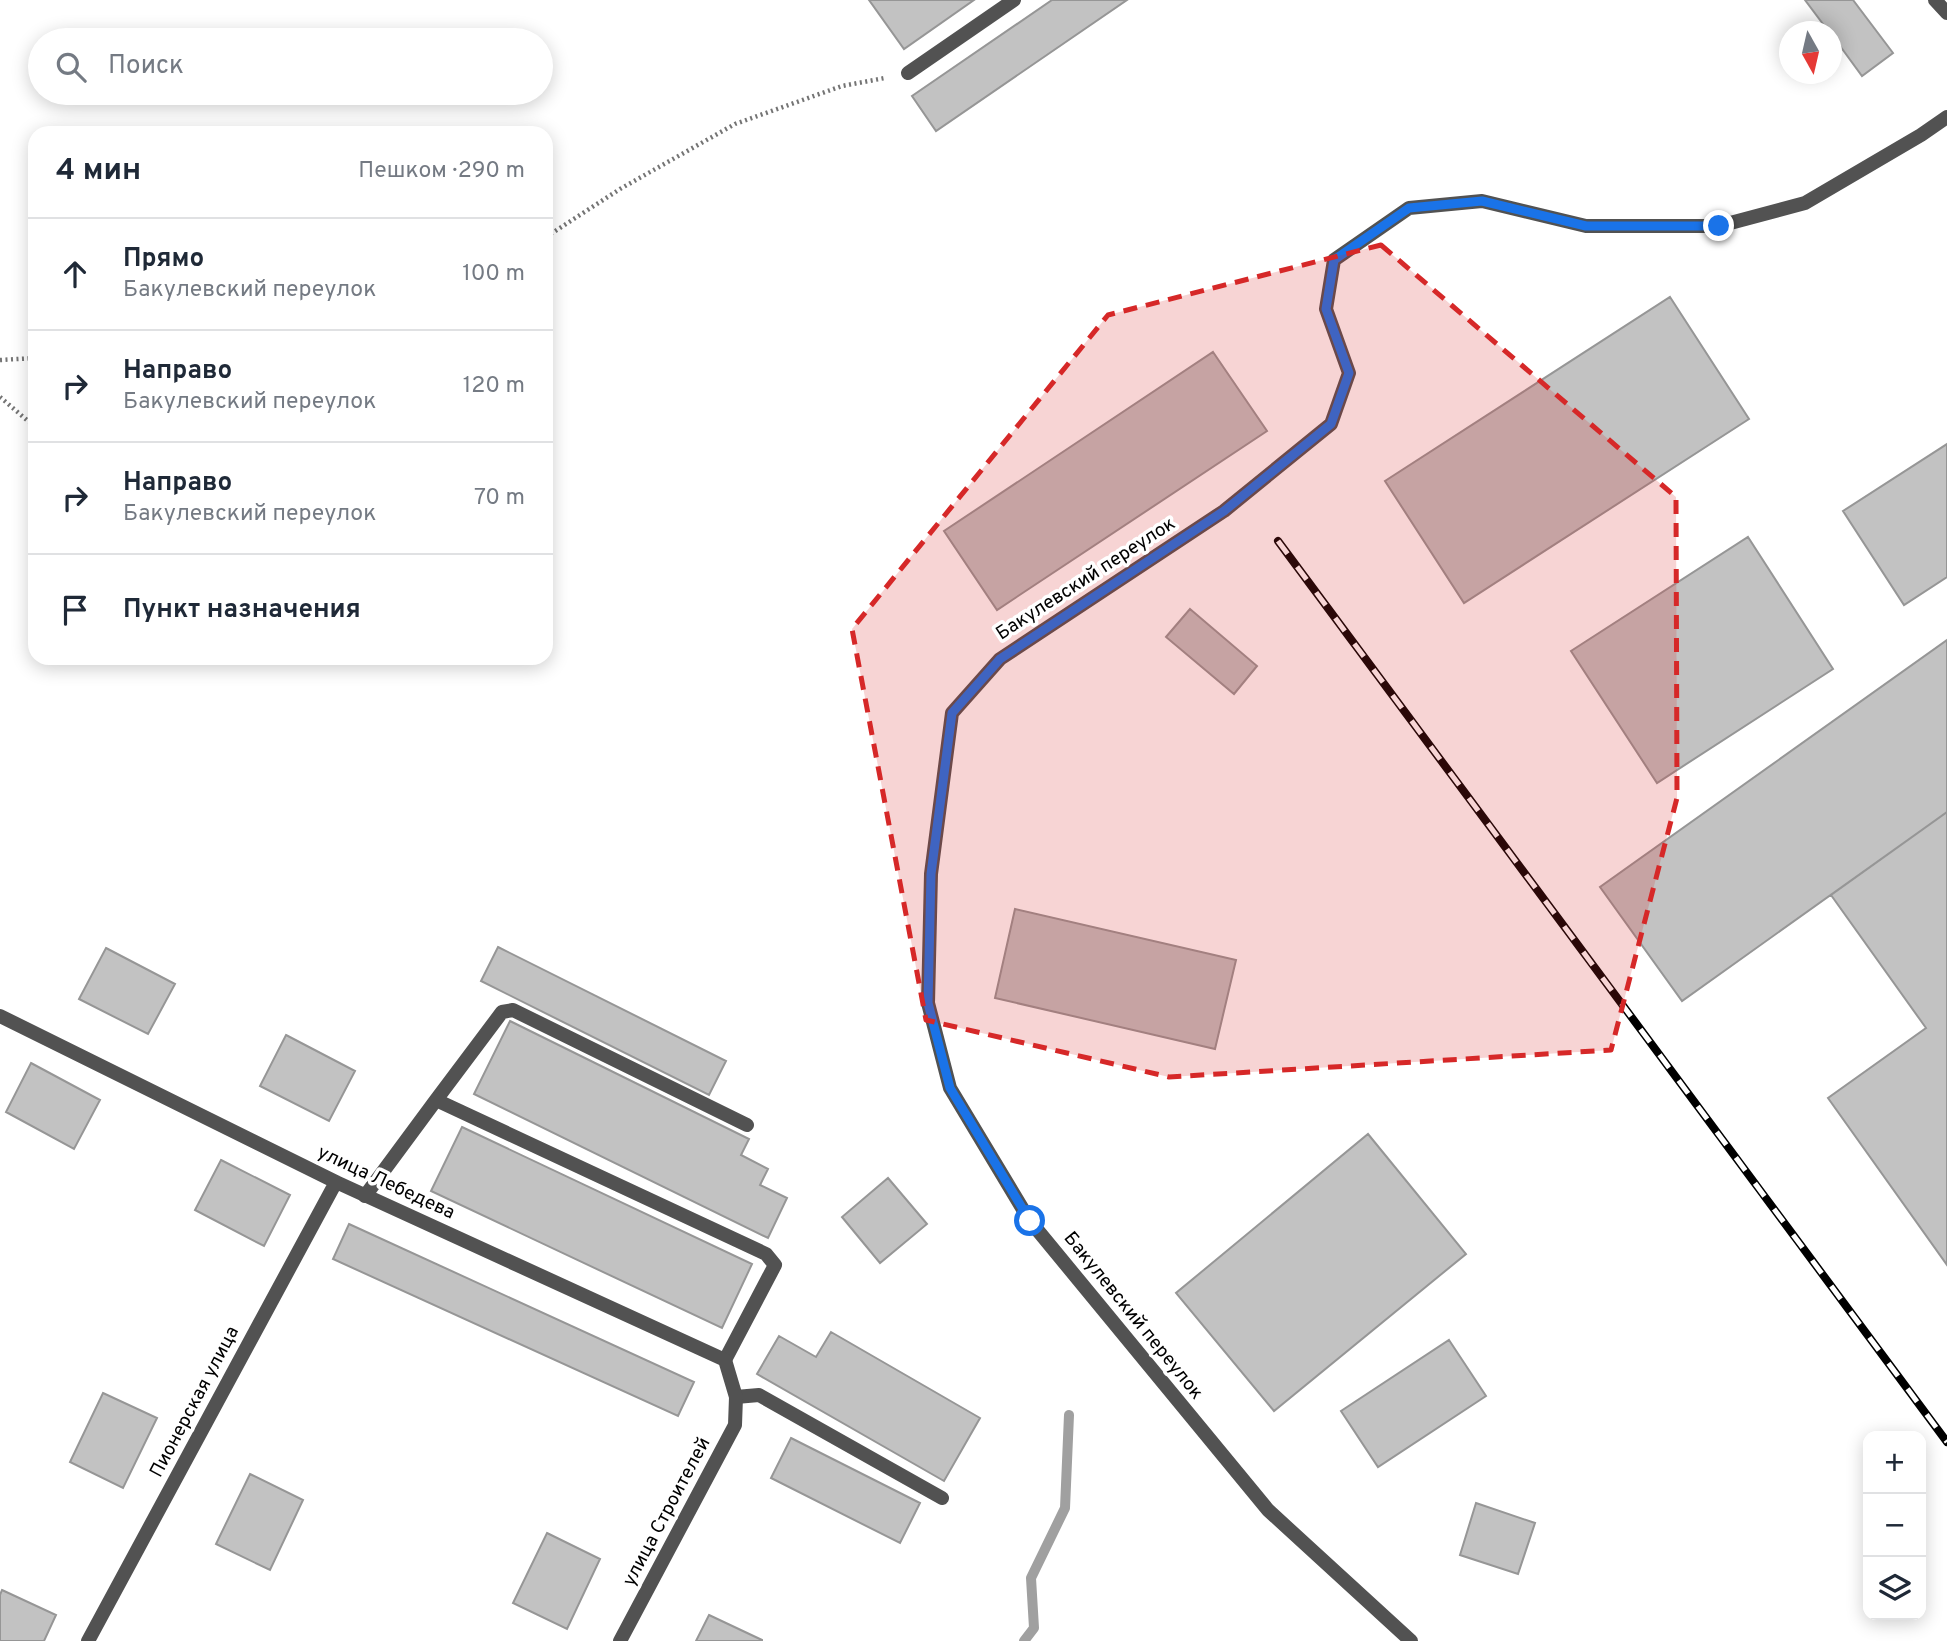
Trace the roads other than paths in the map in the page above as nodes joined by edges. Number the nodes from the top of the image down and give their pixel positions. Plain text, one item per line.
1 (1014, 0) edge
2 (1935, 0) edge
3 (1947, 13) edge
4 (908, 73) road end
5 (1947, 117) edge
6 (0, 1016) edge
7 (436, 1100) junction
8 (747, 1125) dead end
9 (336, 1182) junction
10 (365, 1196) junction
11 (726, 1360) junction
12 (736, 1397) junction
13 (942, 1498) dead end
14 (88, 1641) edge
15 (620, 1641) edge
16 (1411, 1641) edge

1 - 4 street
2 - 3 street
5 - 16 street, Бакулевский переулок
6 - 9 street, улица Лебедева
7 - 8 street
7 - 10 street
7 - 11 street
9 - 10 street, улица Лебедева
9 - 14 street, Пионерская улица
10 - 11 street, улица Лебедева
11 - 12 street
12 - 13 street
12 - 15 street, улица Строителей

